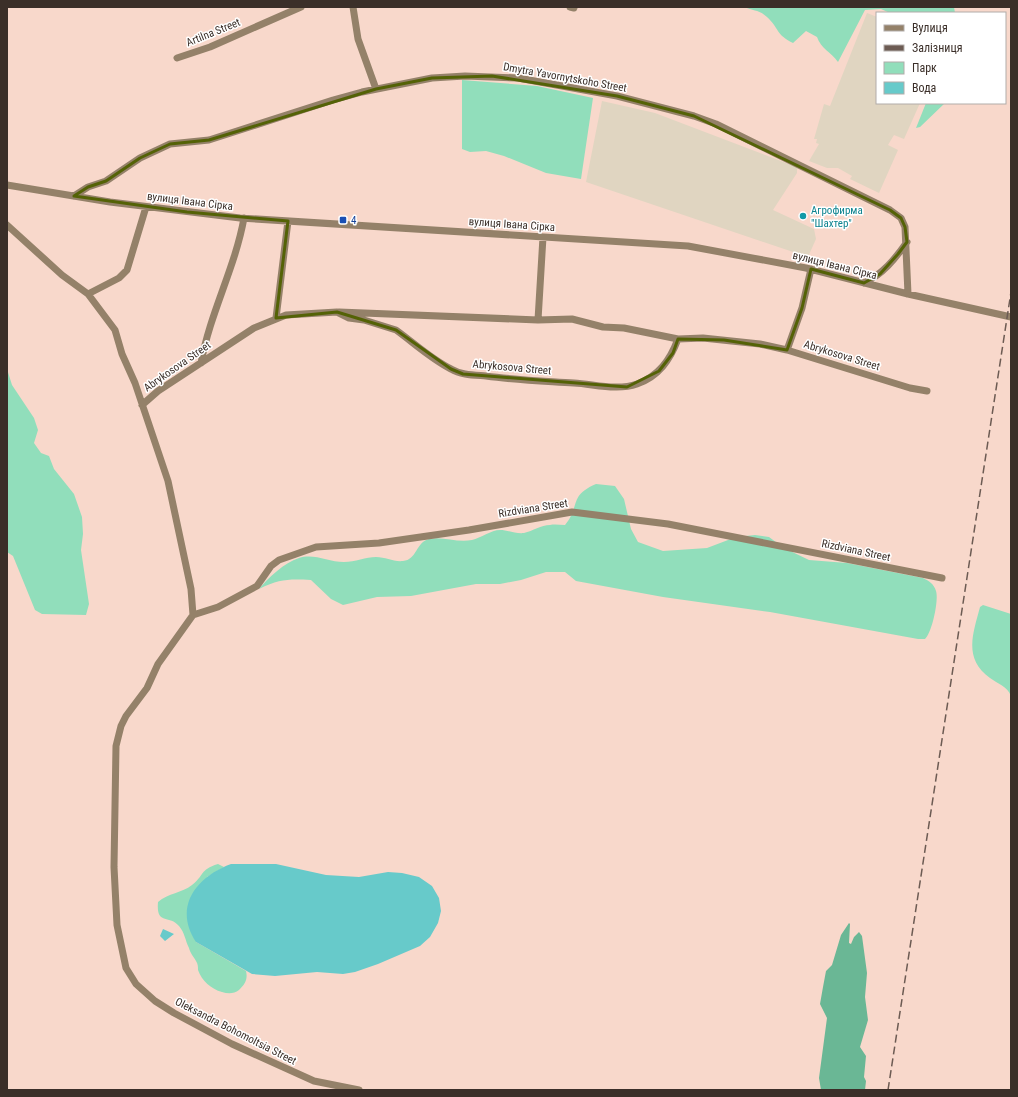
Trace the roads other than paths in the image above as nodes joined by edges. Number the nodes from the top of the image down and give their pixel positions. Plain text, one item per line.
1 (301, 7) edge
2 (353, 7) edge
3 (177, 58) dead end
4 (376, 89) junction
5 (7, 185) edge
6 (74, 196) junction
7 (146, 207) junction
8 (244, 218) junction
9 (288, 221) junction
10 (7, 225) edge
11 (543, 237) junction
12 (907, 242) junction
13 (811, 269) junction
14 (864, 283) junction
15 (88, 294) junction
16 (908, 294) junction
17 (337, 312) junction
18 (1011, 317) edge
19 (276, 318) junction
20 (538, 320) junction
21 (678, 339) junction
22 (787, 350) junction
23 (201, 363) junction
24 (927, 391) dead end
25 (142, 405) junction
26 (942, 578) dead end
27 (193, 615) junction
28 (359, 1090) edge

1 - 3 street, Artilna Street
2 - 4 street
4 - 6 street, Dmytra Yavornytskoho Street
4 - 12 street, Dmytra Yavornytskoho Street
5 - 6 street, вулиця Івана Сірка
6 - 7 street, вулиця Івана Сірка
7 - 8 street, вулиця Івана Сірка
7 - 15 street
8 - 9 street, вулиця Івана Сірка
8 - 23 street
9 - 11 street, вулиця Івана Сірка
9 - 19 street
10 - 15 street
11 - 13 street, вулиця Івана Сірка
11 - 20 street
12 - 14 street
12 - 16 street, Dmytra Yavornytskoho Street
13 - 14 street, вулиця Івана Сірка
13 - 22 street
14 - 16 street, вулиця Івана Сірка
15 - 25 street
16 - 18 street, вулиця Івана Сірка
17 - 19 street, Abrykosova Street
17 - 20 street, Abrykosova Street
17 - 21 street, Abrykosova Street
19 - 23 street, Abrykosova Street
20 - 21 street, Abrykosova Street
21 - 22 street, Abrykosova Street
22 - 24 street, Abrykosova Street
23 - 25 street, Abrykosova Street
25 - 27 street
26 - 27 street, Rizdviana Street
27 - 28 street, Oleksandra Bohomoltsia Street

